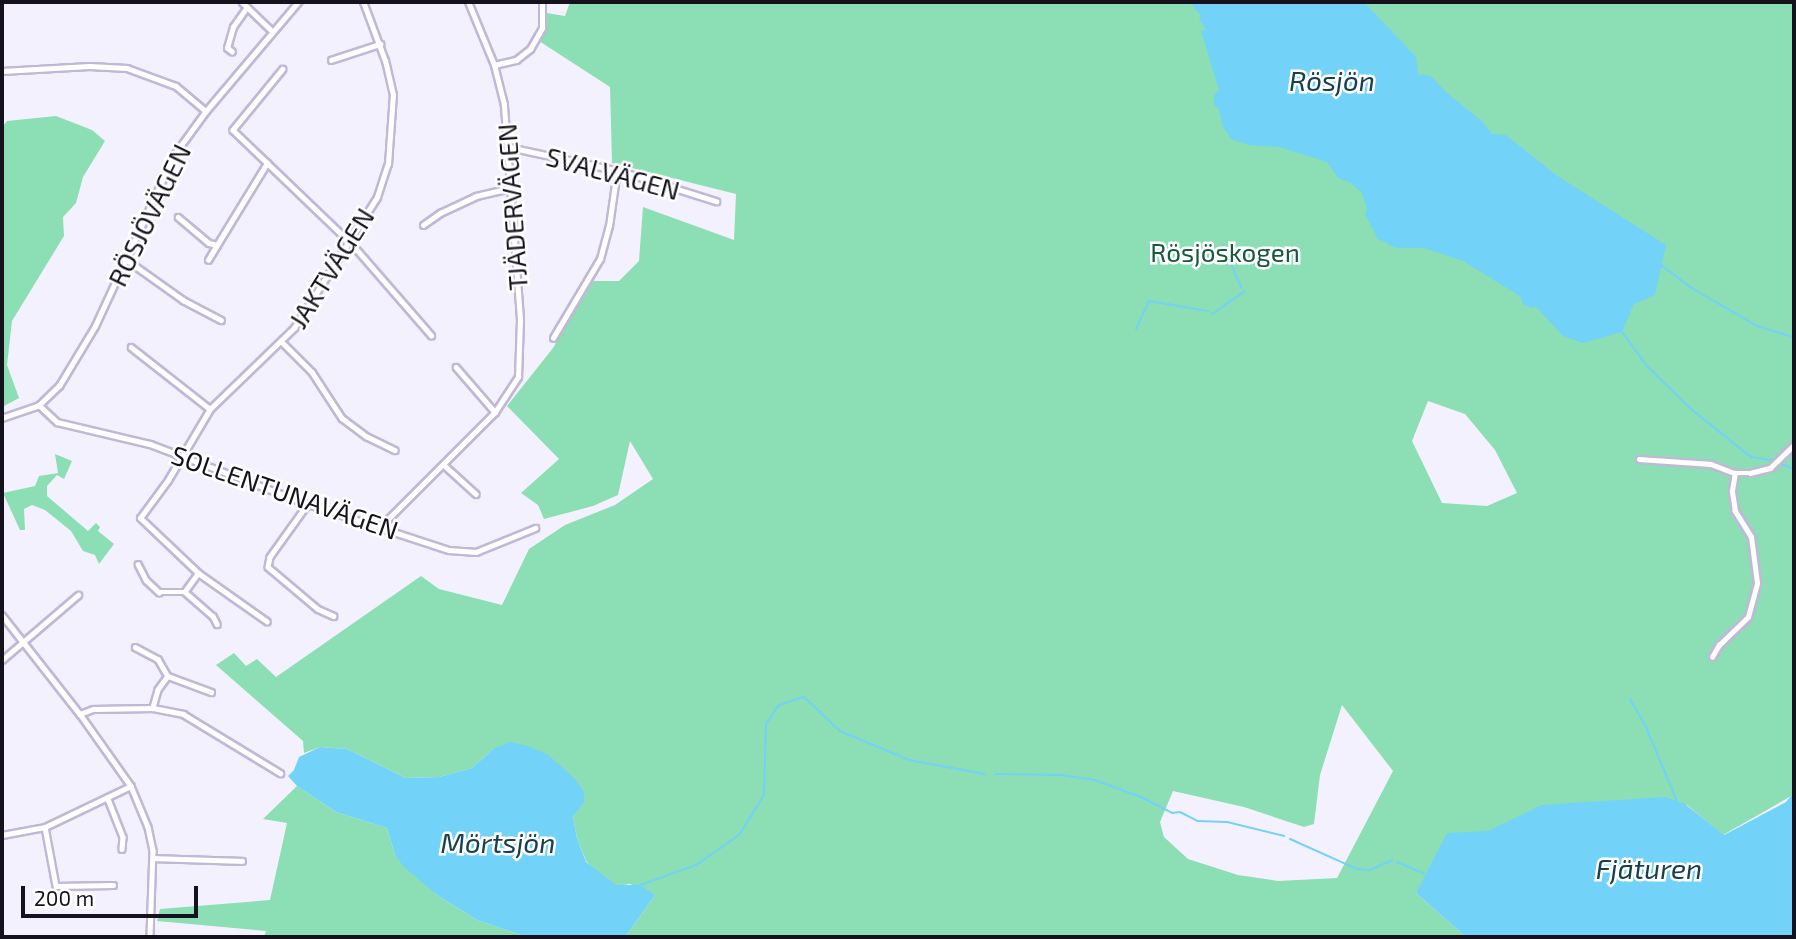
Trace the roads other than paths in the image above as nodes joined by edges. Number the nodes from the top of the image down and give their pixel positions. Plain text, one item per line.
1 (242, 2) edge
2 (298, 2) edge
3 (363, 2) edge
4 (468, 2) edge
5 (542, 2) edge
6 (247, 6) junction
7 (271, 30) junction
8 (380, 44) junction
9 (232, 52) dead end
10 (331, 60) dead end
11 (494, 65) junction
12 (283, 69) dead end
13 (2, 71) edge
14 (205, 110) junction
15 (509, 147) junction
16 (267, 163) junction
17 (617, 170) junction
18 (511, 188) junction
19 (716, 201) dead end
20 (178, 217) dead end
21 (424, 225) dead end
22 (347, 240) junction
23 (216, 245) junction
24 (127, 260) junction
25 (208, 260) dead end
26 (221, 320) dead end
27 (431, 335) dead end
28 (553, 338) dead end
29 (283, 342) junction
30 (131, 347) dead end
31 (456, 367) dead end
32 (39, 405) junction
33 (210, 409) junction
34 (495, 412) junction
35 (2, 418) edge
36 (1794, 445) edge
37 (395, 450) dead end
38 (182, 455) junction
39 (1639, 458) dead end
40 (444, 465) junction
41 (1735, 474) junction
42 (476, 494) dead end
43 (308, 504) junction
44 (381, 526) junction
45 (535, 528) dead end
46 (138, 564) dead end
47 (199, 574) junction
48 (185, 592) junction
49 (78, 595) dead end
50 (2, 615) edge
51 (334, 616) dead end
52 (267, 622) dead end
53 (217, 624) dead end
54 (23, 642) junction
55 (135, 647) dead end
56 (1712, 657) dead end
57 (2, 660) edge
58 (168, 676) junction
59 (211, 692) dead end
60 (153, 708) junction
61 (80, 714) junction
62 (280, 773) dead end
63 (131, 786) junction
64 (108, 799) junction
65 (45, 827) junction
66 (2, 835) edge
67 (122, 849) dead end
68 (153, 858) junction
69 (242, 861) dead end
70 (113, 885) dead end
71 (150, 937) edge

1 - 6 street
2 - 7 street, RÖSJÖVÄGEN
3 - 8 street, JAKTVÄGEN
4 - 11 street, TJÄDERVÄGEN
5 - 11 street
6 - 7 street
6 - 9 street
7 - 14 street, RÖSJÖVÄGEN
8 - 10 street
8 - 22 street, JAKTVÄGEN
11 - 15 street, TJÄDERVÄGEN
12 - 16 street
13 - 14 street
14 - 24 street, RÖSJÖVÄGEN
15 - 17 street, SVALVÄGEN
15 - 18 street, TJÄDERVÄGEN
16 - 22 street
16 - 23 street
17 - 19 street, SVALVÄGEN
17 - 28 street
18 - 21 street
18 - 34 street, TJÄDERVÄGEN
20 - 23 street
22 - 27 street
22 - 29 street, JAKTVÄGEN
23 - 25 street
24 - 26 street
24 - 32 street, RÖSJÖVÄGEN
29 - 33 street, JAKTVÄGEN
29 - 37 street
30 - 33 street
31 - 34 street
32 - 35 street, RÖSJÖVÄGEN
32 - 38 street, SOLLENTUNAVÄGEN
33 - 38 street, JAKTVÄGEN
34 - 40 street, TJÄDERVÄGEN
36 - 41 street
38 - 43 street, SOLLENTUNAVÄGEN
38 - 47 street, JAKTVÄGEN
39 - 41 street
40 - 42 street
40 - 44 street, TJÄDERVÄGEN
41 - 56 street
43 - 44 street, SOLLENTUNAVÄGEN
43 - 51 street
44 - 45 street, SOLLENTUNAVÄGEN
46 - 48 street
47 - 48 street
47 - 52 street
48 - 53 street
49 - 54 street
50 - 54 street
54 - 57 street
54 - 61 street
55 - 58 street
58 - 59 street
58 - 60 street
60 - 61 street
60 - 62 street
61 - 63 street
63 - 64 street
63 - 68 street
64 - 65 street
64 - 67 street
65 - 66 street
65 - 70 street
68 - 69 street
68 - 71 street

